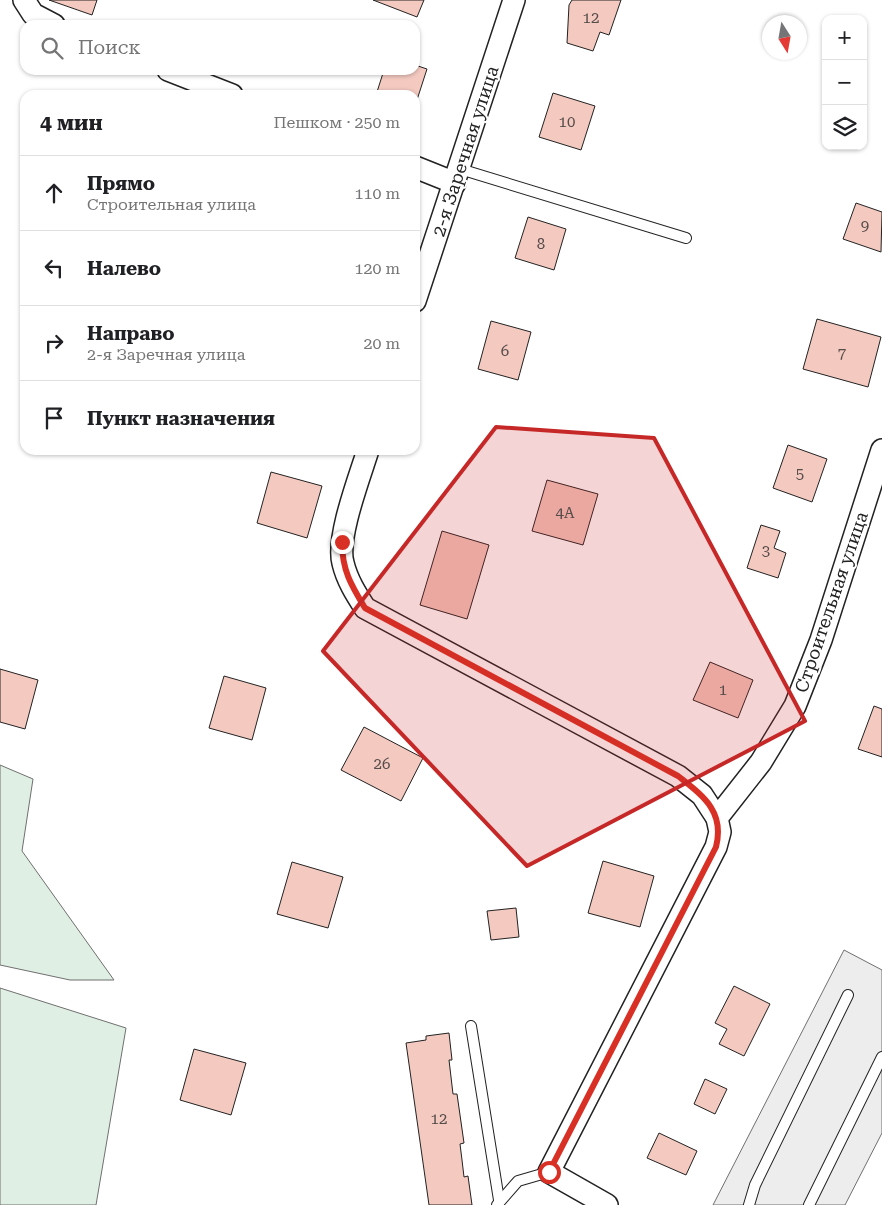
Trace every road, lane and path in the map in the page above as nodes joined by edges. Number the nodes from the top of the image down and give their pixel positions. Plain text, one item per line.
1 (24, 0) edge
2 (514, 0) edge
3 (44, 20) edge
4 (181, 75) edge
5 (219, 90) edge
6 (420, 168) edge
7 (458, 176) junction
8 (686, 238) dead end
9 (420, 286) edge
10 (882, 450) edge
11 (367, 455) edge
12 (717, 818) junction
13 (848, 995) dead end
14 (471, 1026) dead end
15 (882, 1057) edge
16 (549, 1172) junction
17 (498, 1203) edge
18 (607, 1205) edge
19 (749, 1205) edge
20 (809, 1205) edge

1 - 3 street
2 - 7 street, 2-я Заречная улица
4 - 5 street
6 - 7 street
7 - 8 lane
7 - 9 street, 2-я Заречная улица
10 - 12 street, Строительная улица
11 - 12 street
12 - 16 street
13 - 19 lane
14 - 17 lane
15 - 20 lane
16 - 17 lane
16 - 18 street

